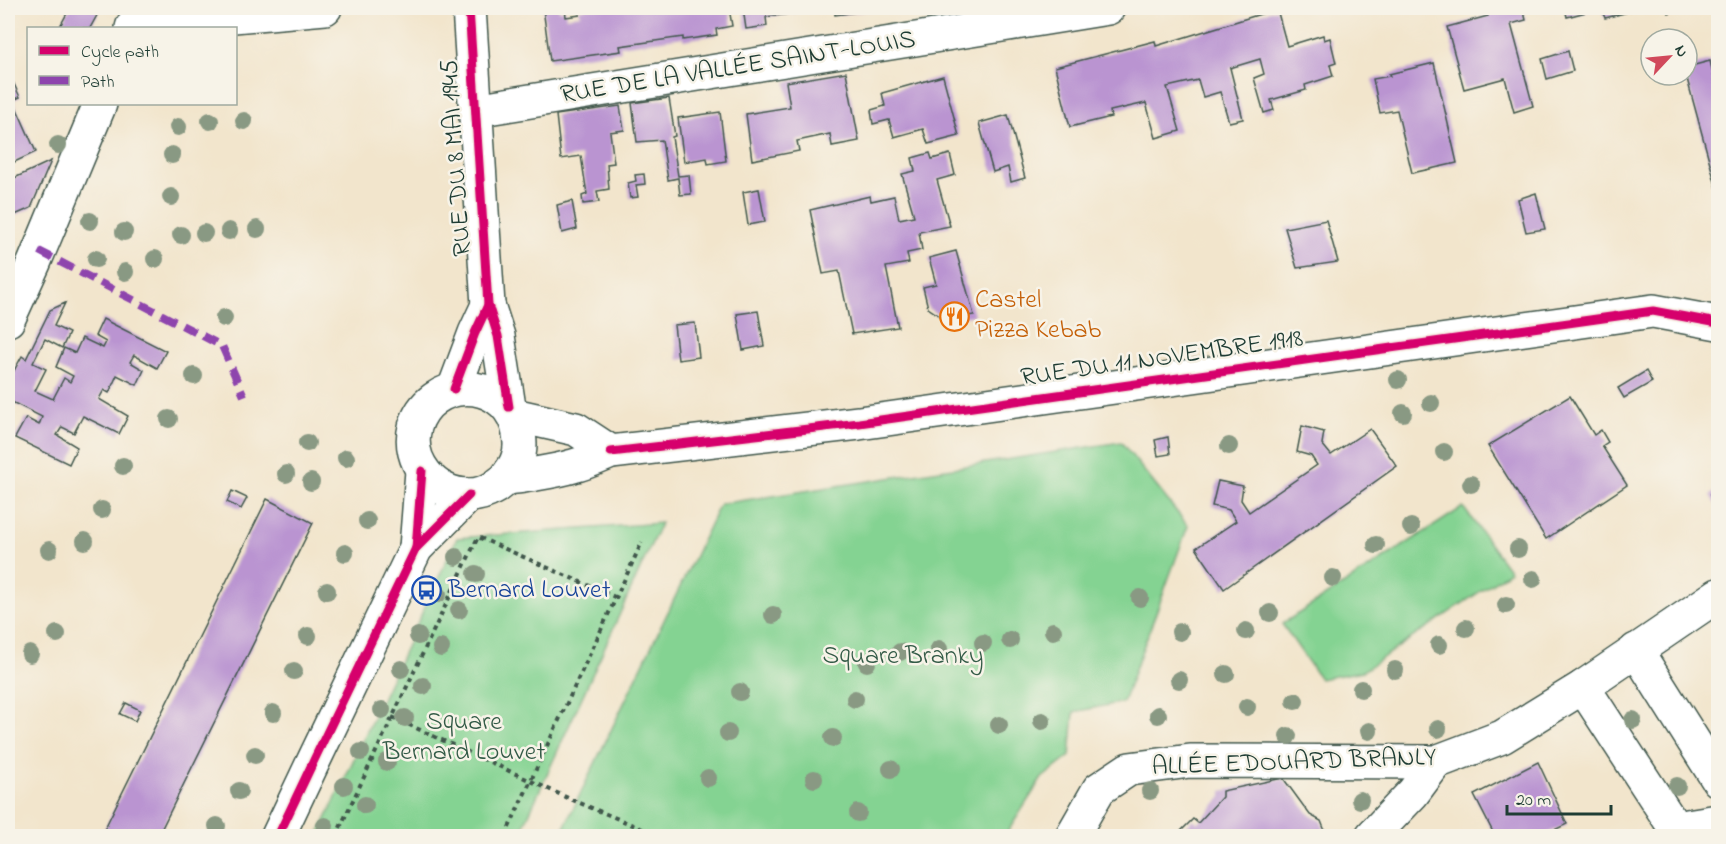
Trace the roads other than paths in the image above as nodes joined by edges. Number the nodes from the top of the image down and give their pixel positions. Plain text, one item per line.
1 (325, 8) edge
2 (469, 8) edge
3 (1108, 8) edge
4 (132, 27) edge
5 (100, 105) edge
6 (476, 110) junction
7 (488, 305) junction
8 (8, 320) edge
9 (1719, 323) edge
10 (454, 389) junction
11 (511, 411) junction
12 (611, 452) junction
13 (422, 471) junction
14 (505, 480) junction
15 (469, 495) junction
16 (416, 548) junction
17 (1719, 595) edge
18 (1636, 650) junction
19 (1583, 687) junction
20 (1436, 762) junction
21 (1719, 780) edge
22 (1719, 821) edge
23 (278, 837) edge
24 (1072, 837) edge
25 (1372, 837) edge

1 - 4 street
2 - 6 street, RUE DU 8 MAI 1945
3 - 6 street, RUE DE LA VALLÉE SAINT-LOUIS
5 - 8 street
6 - 7 street, RUE DU 8 MAI 1945
7 - 10 street, RUE DU 8 MAI 1945
7 - 11 street, RUE DU 8 MAI 1945
9 - 12 street, RUE DU 11 NOVEMBRE 1918
10 - 11 street
10 - 13 street
11 - 12 street
11 - 14 street
12 - 14 street, RUE DU 11 NOVEMBRE 1918
13 - 15 street
13 - 16 street
14 - 15 street
15 - 16 street
16 - 23 street
17 - 18 street, ALLÉE EDOUARD BRANLY
18 - 19 street, ALLÉE EDOUARD BRANLY
18 - 21 street
19 - 20 street, ALLÉE EDOUARD BRANLY
19 - 22 street
20 - 24 street, ALLÉE EDOUARD BRANLY
20 - 25 street

